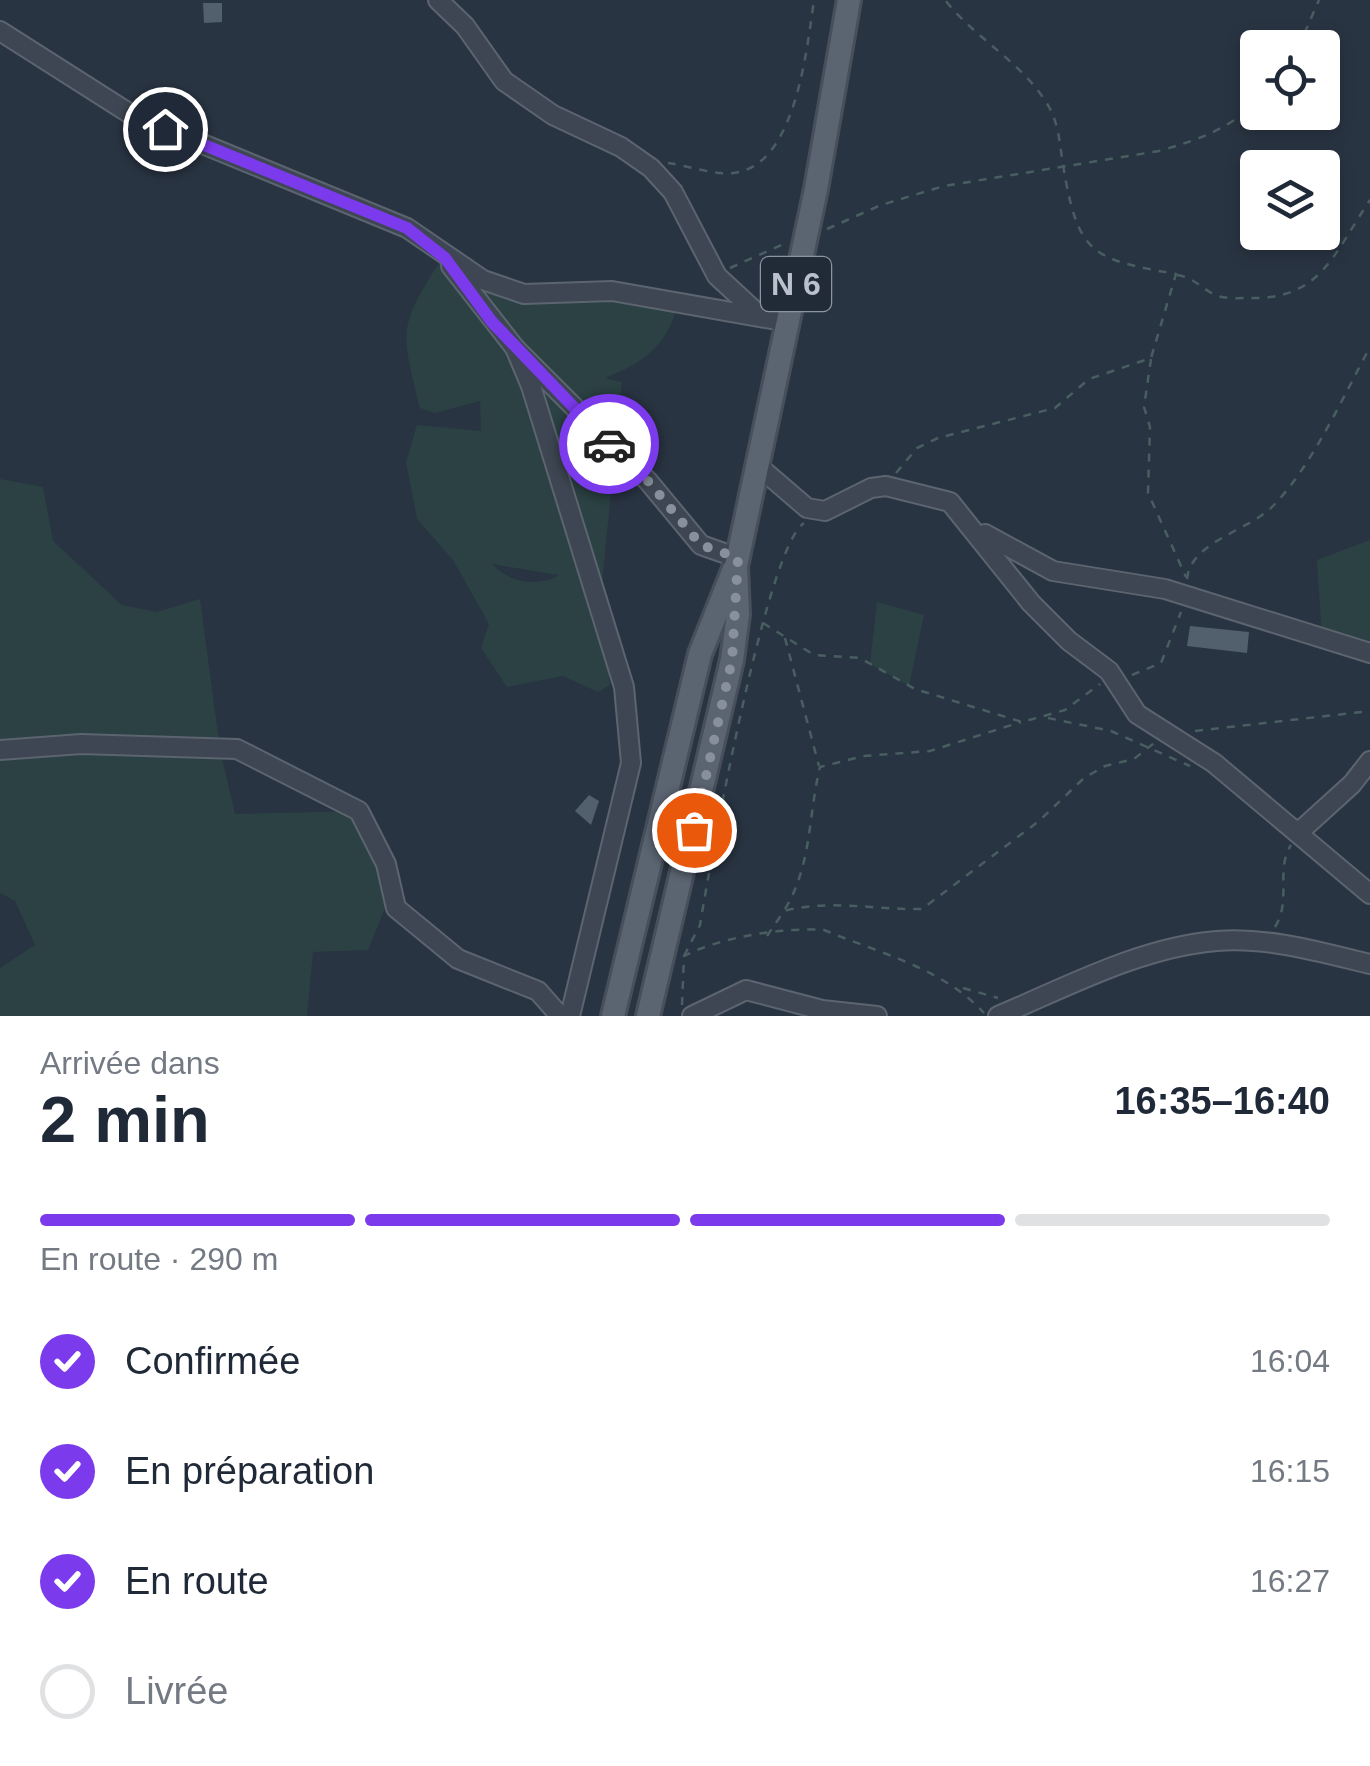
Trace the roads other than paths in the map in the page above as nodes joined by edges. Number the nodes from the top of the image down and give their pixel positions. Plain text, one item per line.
1 (438, 0) edge
2 (850, 0) edge
3 (0, 31) edge
4 (445, 258) junction
5 (758, 314) junction
6 (788, 322) junction
7 (515, 348) junction
8 (757, 466) junction
9 (972, 527) junction
10 (737, 562) junction
11 (1370, 654) edge
12 (0, 750) edge
13 (1370, 761) edge
14 (1298, 833) junction
15 (1370, 894) edge
16 (1370, 964) edge
17 (560, 1016) edge
18 (570, 1016) edge
19 (614, 1016) edge
20 (648, 1016) edge
21 (688, 1016) edge
22 (877, 1016) edge
23 (998, 1016) edge

1 - 5 street
2 - 6 main road, N 6
3 - 4 street
4 - 5 street
4 - 7 street
5 - 6 street
6 - 8 main road, N 6
7 - 10 street
7 - 18 street
8 - 9 street
8 - 10 main road, N 6
9 - 11 street
9 - 14 street
10 - 19 main road, N 6
10 - 20 main road, N 6
12 - 17 street
13 - 14 street
14 - 15 street
16 - 23 street
21 - 22 street

